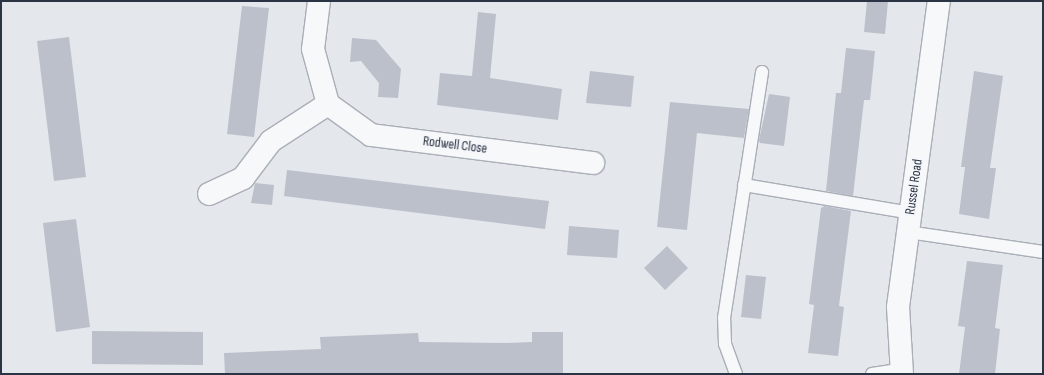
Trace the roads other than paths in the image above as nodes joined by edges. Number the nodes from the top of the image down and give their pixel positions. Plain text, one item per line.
1 (319, 1) edge
2 (939, 1) edge
3 (762, 72) dead end
4 (328, 104) junction
5 (593, 163) dead end
6 (744, 185) junction
7 (209, 194) dead end
8 (910, 222) junction
9 (1043, 252) edge
10 (902, 372) edge
11 (736, 374) edge
12 (872, 374) edge

1 - 4 street
2 - 8 street, Russel Road
3 - 6 lane
4 - 5 street, Rodwell Close
4 - 7 street
6 - 8 lane
6 - 11 lane
8 - 9 lane
8 - 10 street, Russel Road
10 - 12 lane

